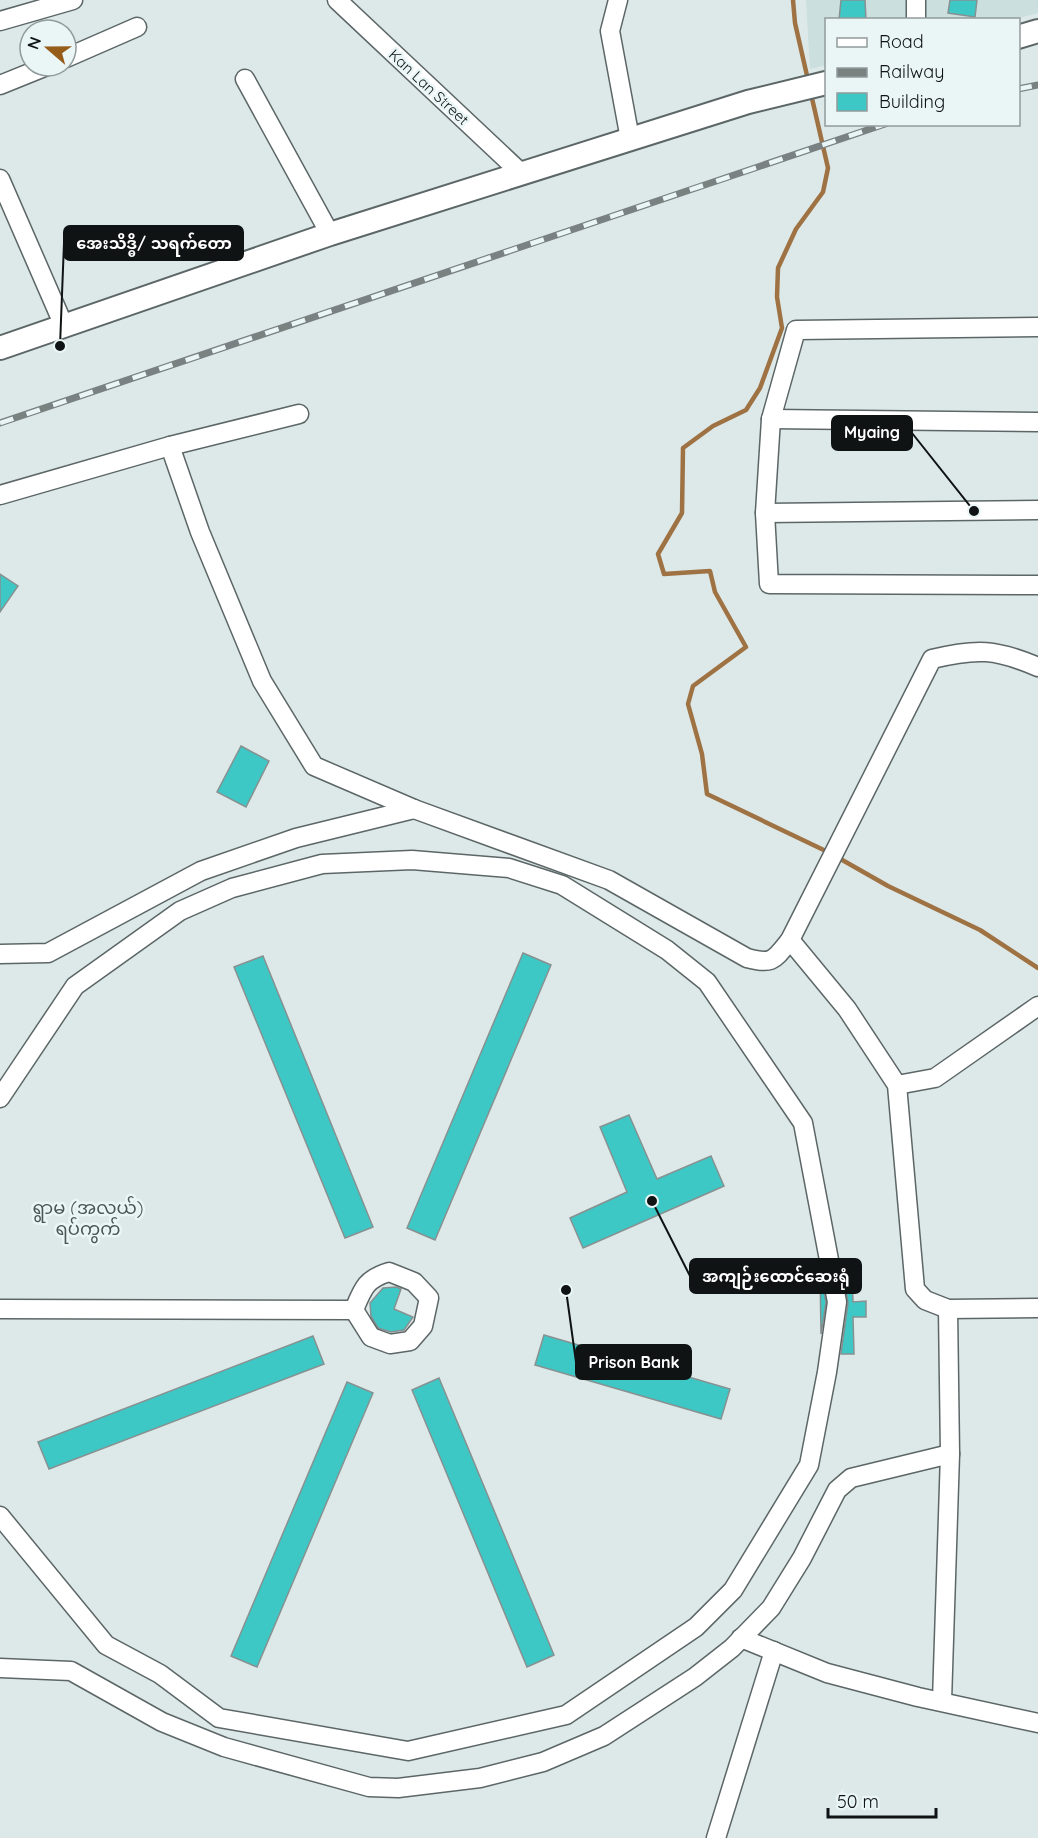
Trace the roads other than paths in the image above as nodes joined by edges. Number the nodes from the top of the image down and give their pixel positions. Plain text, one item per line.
1 (74, 0) edge
2 (337, 0) edge
3 (618, 0) edge
4 (916, 0) edge
5 (916, 18) edge
6 (0, 21) edge
7 (137, 27) dead end
8 (1038, 32) edge
9 (1020, 36) edge
10 (78, 53) edge
11 (18, 78) edge
12 (245, 79) dead end
13 (0, 85) edge
14 (819, 85) edge
15 (630, 139) junction
16 (521, 173) junction
17 (0, 179) edge
18 (330, 234) junction
19 (64, 326) junction
20 (1038, 327) edge
21 (0, 348) edge
22 (299, 414) dead end
23 (771, 419) junction
24 (1038, 422) edge
25 (171, 446) junction
26 (0, 495) edge
27 (1038, 510) edge
28 (765, 513) junction
29 (1038, 585) edge
30 (1038, 667) edge
31 (414, 808) junction
32 (789, 940) junction
33 (0, 954) edge
34 (1038, 1006) edge
35 (897, 1085) junction
36 (0, 1098) edge
37 (1038, 1308) edge
38 (0, 1309) edge
39 (354, 1310) junction
40 (948, 1310) junction
41 (950, 1454) junction
42 (0, 1516) edge
43 (741, 1638) junction
44 (774, 1651) junction
45 (0, 1668) edge
46 (942, 1701) junction
47 (1038, 1723) edge
48 (716, 1838) edge

1 - 6 street
2 - 16 street, Kan Lan Street
3 - 15 street
4 - 5 street
7 - 10 street
8 - 9 main road
11 - 13 street
12 - 18 street
14 - 15 main road
15 - 16 main road
16 - 18 main road
17 - 19 street
18 - 19 main road
19 - 21 main road
20 - 23 street
22 - 25 street
23 - 24 street
23 - 28 street
25 - 26 street
25 - 31 street
27 - 28 street
28 - 29 street
30 - 32 street
31 - 32 street
31 - 33 street
32 - 35 street
34 - 35 street
35 - 40 street
36 - 42 street
37 - 40 street
38 - 39 street
39 - 39 street
40 - 41 street
41 - 43 street
41 - 46 street
43 - 44 street
43 - 45 street
44 - 46 street
44 - 48 street
46 - 47 street

